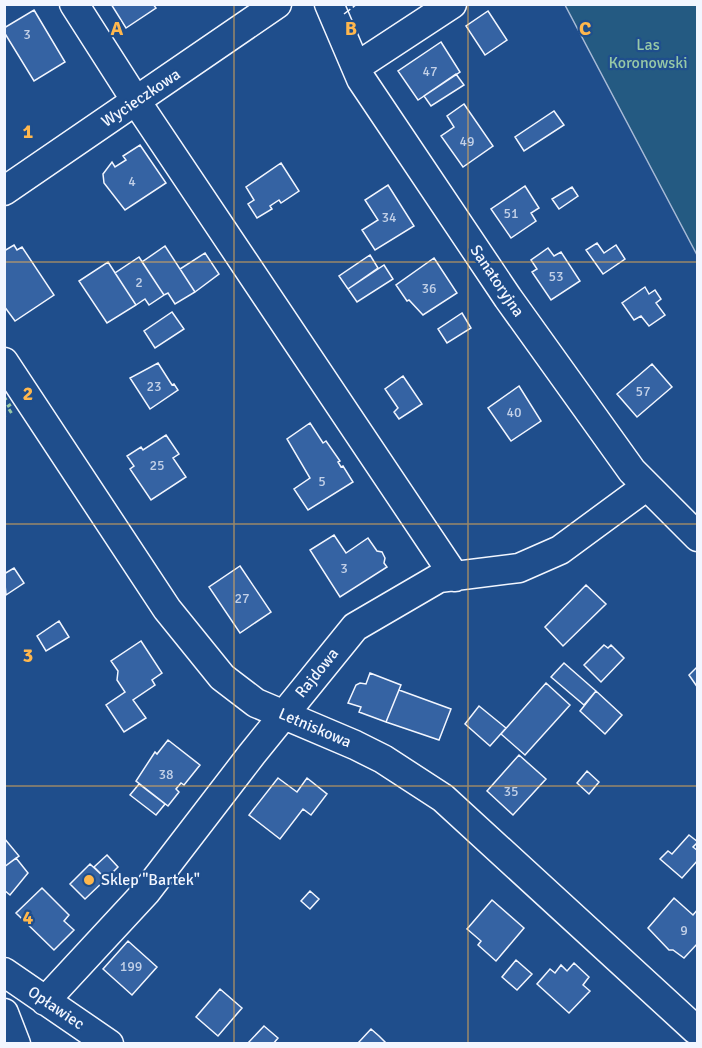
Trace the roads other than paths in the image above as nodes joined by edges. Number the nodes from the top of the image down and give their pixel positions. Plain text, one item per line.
1 (74, 4) edge
2 (277, 4) edge
3 (329, 4) edge
4 (452, 4) edge
5 (356, 67) junction
6 (136, 101) junction
7 (4, 191) edge
8 (4, 362) edge
9 (647, 486) junction
10 (698, 537) edge
11 (455, 577) junction
12 (284, 715) junction
13 (4, 972) edge
14 (45, 1001) junction
15 (4, 1013) edge
16 (691, 1034) edge
17 (16, 1044) edge
18 (109, 1044) edge

1 - 6 street
2 - 6 street, Wycieczkowa
3 - 5 street, Sanatoryjna
4 - 5 street
5 - 9 street, Sanatoryjna
6 - 7 street, Wycieczkowa
6 - 11 street
8 - 12 street, Letniskowa
9 - 10 street, Sanatoryjna
9 - 11 street, Rajdowa
11 - 12 street, Rajdowa
12 - 14 street, Rajdowa
12 - 16 street, Letniskowa
13 - 14 street, Opławiec
14 - 18 street, Opławiec
15 - 17 street

